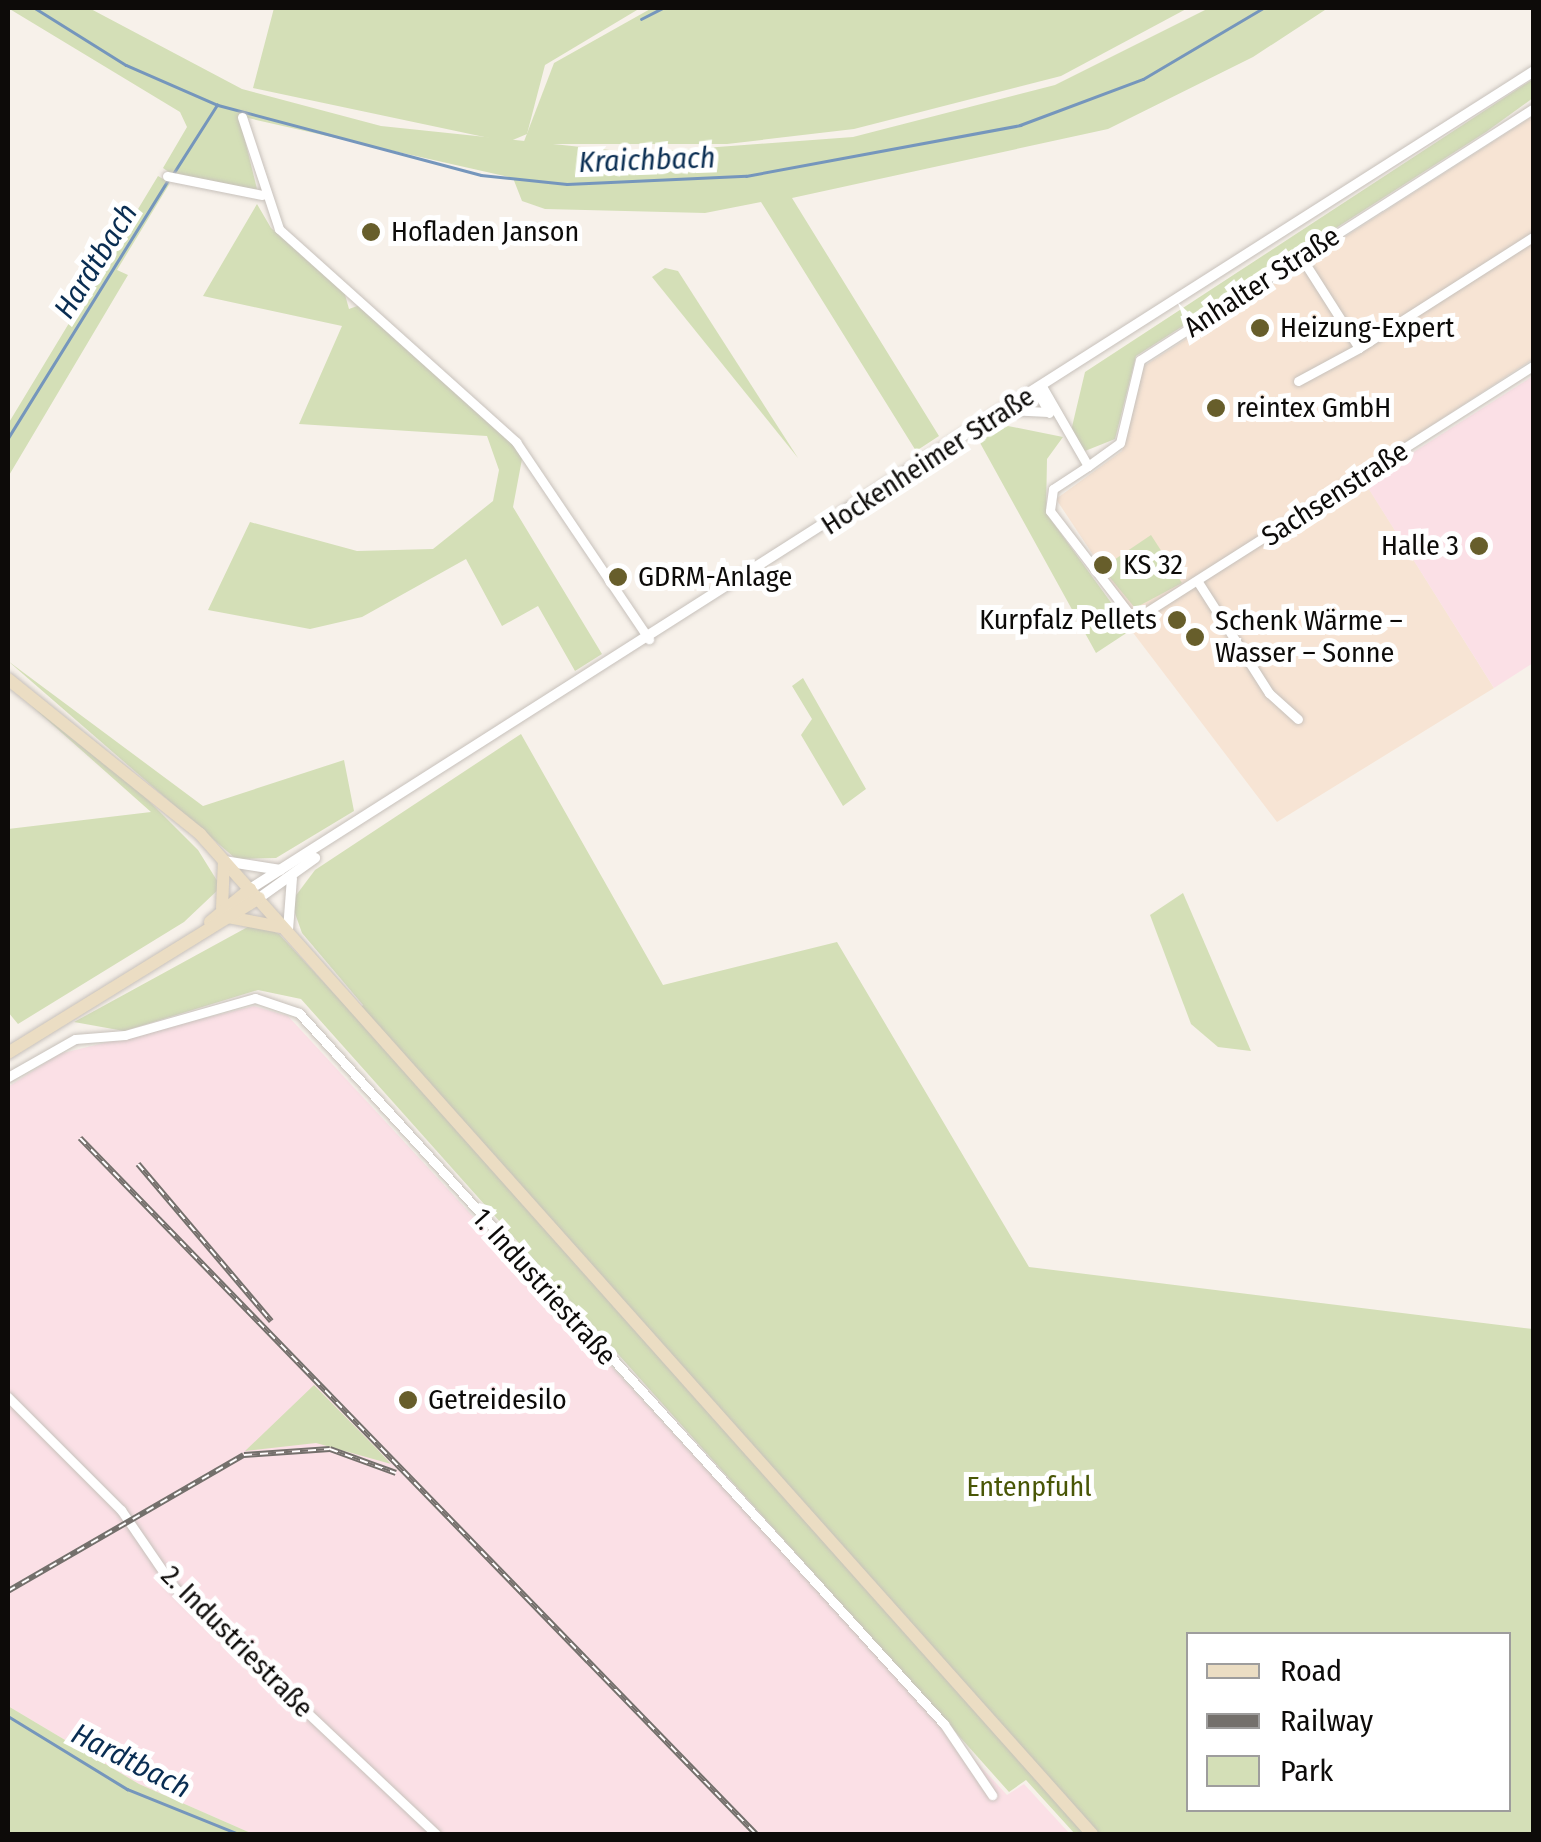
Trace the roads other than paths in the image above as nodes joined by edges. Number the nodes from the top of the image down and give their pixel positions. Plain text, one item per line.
1 (1534, 72) edge
2 (1534, 108) edge
3 (242, 118) dead end
4 (170, 177) dead end
5 (262, 194) junction
6 (1534, 236) edge
7 (1301, 257) junction
8 (1359, 348) junction
9 (1534, 365) edge
10 (1298, 380) dead end
11 (1040, 389) junction
12 (1008, 410) junction
13 (1048, 412) junction
14 (1059, 421) junction
15 (1088, 466) junction
16 (1198, 582) junction
17 (1134, 620) joint
18 (649, 638) junction
19 (8, 679) edge
20 (1298, 719) dead end
21 (322, 851) junction
22 (224, 861) junction
23 (281, 870) junction
24 (292, 878) junction
25 (255, 894) junction
26 (224, 913) junction
27 (288, 930) junction
28 (8, 1055) edge
29 (8, 1077) edge
30 (8, 1397) edge
31 (992, 1794) dead end
32 (436, 1834) edge
33 (1092, 1834) edge

1 - 11 street, Hockenheimer Straße
2 - 7 street, Anhalter Straße
3 - 5 street
4 - 5 street
5 - 18 street
6 - 8 street
7 - 8 street
7 - 15 street, Anhalter Straße
8 - 10 street
9 - 16 street, Sachsenstraße
11 - 12 street, Hockenheimer Straße
11 - 13 street
11 - 14 street
12 - 13 street
12 - 18 street, Hockenheimer Straße
13 - 14 street
14 - 15 street
15 - 17 street, Anhalter Straße
16 - 17 street, Sachsenstraße
16 - 20 street
18 - 21 street, Hockenheimer Straße
19 - 22 main road
21 - 23 street, Hockenheimer Straße
21 - 24 street, Hockenheimer Straße
22 - 23 street
22 - 25 main road
22 - 26 main road
23 - 25 street, Hockenheimer Straße
24 - 25 street, Hockenheimer Straße
24 - 27 street
25 - 26 main road, Hockenheimer Straße
25 - 27 main road
26 - 27 main road
26 - 28 main road, Hockenheimer Straße
27 - 33 main road
29 - 31 street, 1. Industriestraße
30 - 32 street, 2. Industriestraße

